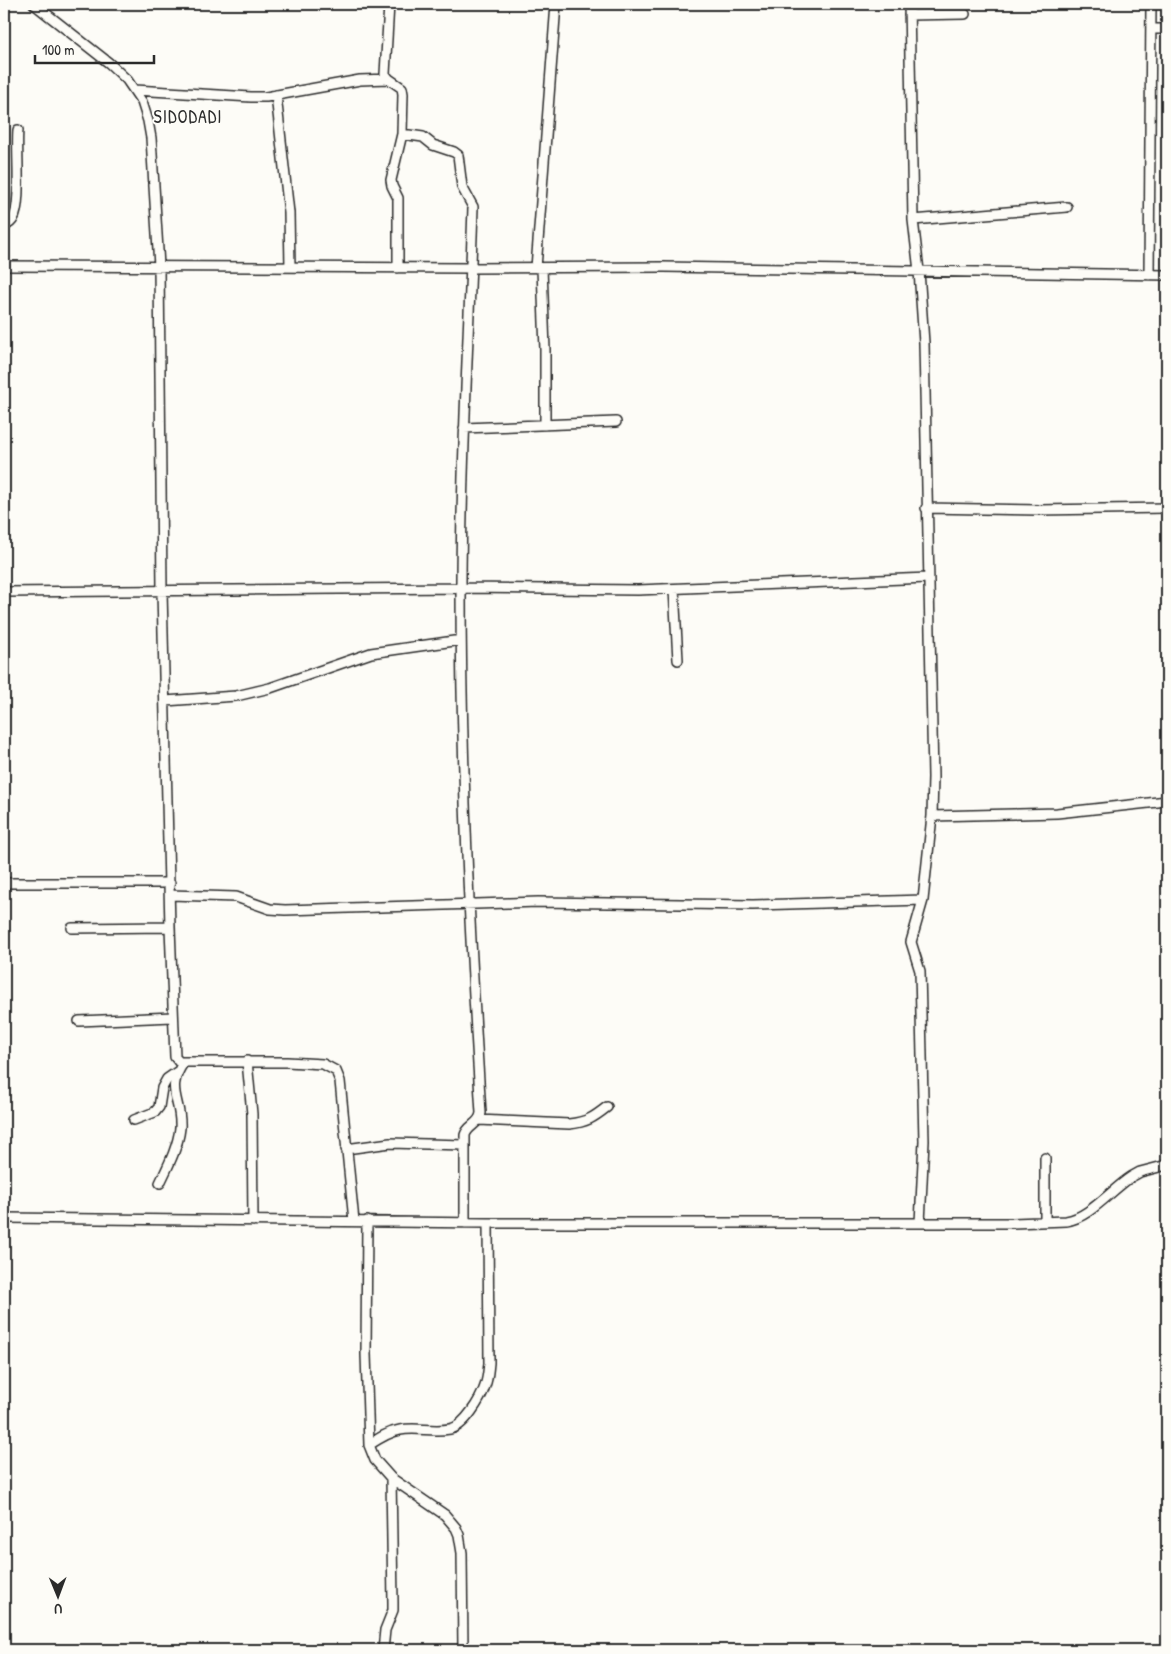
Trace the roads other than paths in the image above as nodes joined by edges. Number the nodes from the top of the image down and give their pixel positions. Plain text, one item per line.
1 (34, 4) edge
2 (389, 4) edge
3 (556, 4) edge
4 (909, 4) edge
5 (1151, 4) edge
6 (965, 14) dead end
7 (908, 15) junction
8 (1167, 29) edge
9 (1151, 30) junction
10 (389, 79) junction
11 (135, 90) junction
12 (276, 95) junction
13 (18, 130) dead end
14 (402, 134) junction
15 (1067, 207) dead end
16 (913, 220) junction
17 (4, 226) edge
18 (4, 266) edge
19 (158, 266) junction
20 (290, 268) junction
21 (398, 268) junction
22 (471, 268) junction
23 (539, 268) junction
24 (919, 271) junction
25 (1149, 275) junction
26 (1167, 275) edge
27 (616, 422) dead end
28 (545, 425) junction
29 (464, 428) junction
30 (926, 508) junction
31 (1167, 508) edge
32 (928, 578) junction
33 (461, 588) junction
34 (674, 589) junction
35 (162, 591) junction
36 (4, 592) edge
37 (461, 640) junction
38 (678, 660) dead end
39 (165, 701) junction
40 (1167, 801) edge
41 (932, 816) junction
42 (4, 883) edge
43 (170, 883) junction
44 (170, 895) junction
45 (923, 900) junction
46 (468, 904) junction
47 (170, 927) junction
48 (72, 928) dead end
49 (172, 1017) junction
50 (79, 1021) dead end
51 (247, 1061) junction
52 (184, 1062) junction
53 (177, 1072) junction
54 (608, 1107) dead end
55 (134, 1120) dead end
56 (480, 1120) junction
57 (464, 1145) junction
58 (346, 1149) junction
59 (1045, 1158) dead end
60 (1167, 1165) edge
61 (160, 1183) dead end
62 (4, 1218) edge
63 (253, 1221) junction
64 (1045, 1221) junction
65 (354, 1222) junction
66 (367, 1222) junction
67 (466, 1222) junction
68 (488, 1223) junction
69 (920, 1223) junction
70 (369, 1445) junction
71 (391, 1478) junction
72 (383, 1650) edge
73 (463, 1650) edge

1 - 11 street
2 - 10 street
3 - 23 street
4 - 7 street
5 - 9 street
6 - 7 street
7 - 16 street
8 - 9 street
9 - 25 street
10 - 12 street
10 - 14 street
11 - 12 street
11 - 19 street
12 - 20 street
13 - 17 street
14 - 21 street
14 - 22 street
15 - 16 street
16 - 24 street
18 - 19 street
19 - 20 street
19 - 35 street
20 - 21 street
21 - 22 street
22 - 23 street
22 - 29 street
23 - 24 street
23 - 28 street
24 - 25 street
24 - 30 street
25 - 26 street
27 - 28 street
28 - 29 street
29 - 33 street
30 - 31 street
30 - 32 street
32 - 34 street
32 - 41 street
33 - 34 street
33 - 35 street
33 - 37 street
34 - 38 street
35 - 36 street
35 - 39 street
37 - 39 street
37 - 46 street
39 - 43 street
40 - 41 street
41 - 45 street
42 - 43 street
43 - 44 street
44 - 46 street
44 - 47 street
45 - 46 street
45 - 69 street
46 - 56 street
47 - 48 street
47 - 49 street
49 - 50 street
49 - 52 street
51 - 52 street
51 - 58 street
51 - 63 street
52 - 53 street
53 - 55 street
53 - 61 street
54 - 56 street
56 - 57 street
57 - 58 street
57 - 67 street
58 - 65 street
59 - 64 street
60 - 64 street
62 - 63 street
63 - 65 street
64 - 69 street
65 - 66 street
66 - 67 street
66 - 70 street
67 - 68 street
68 - 69 street
68 - 70 street
70 - 71 street
71 - 72 street
71 - 73 street

